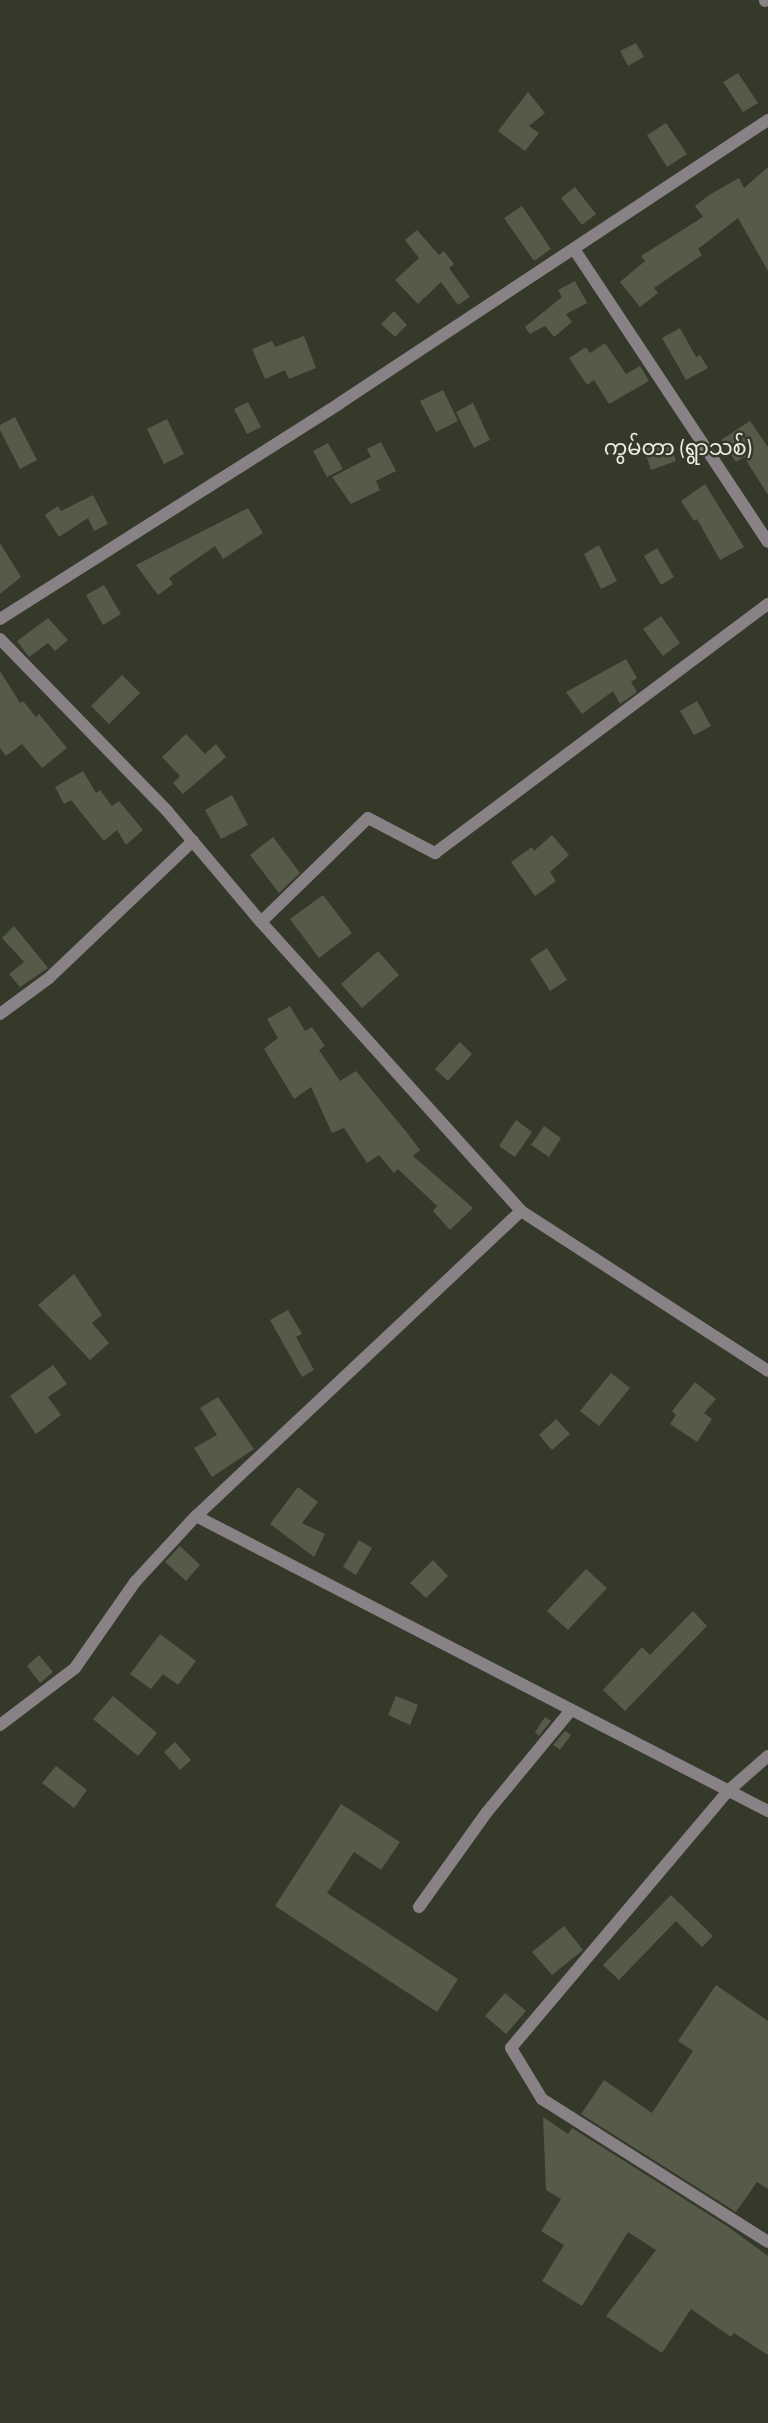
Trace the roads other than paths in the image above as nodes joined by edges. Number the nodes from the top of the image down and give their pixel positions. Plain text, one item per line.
1 (768, 120) edge
2 (574, 249) junction
3 (768, 542) edge
4 (768, 604) edge
5 (0, 619) edge
6 (0, 639) edge
7 (193, 841) junction
8 (261, 922) junction
9 (0, 1014) edge
10 (521, 1211) junction
11 (768, 1371) edge
12 (196, 1516) junction
13 (571, 1710) junction
14 (0, 1725) edge
15 (768, 1756) edge
16 (728, 1791) junction
17 (768, 1811) edge
18 (419, 1907) dead end
19 (768, 2242) edge

1 - 2 street
2 - 3 street
2 - 5 street
4 - 8 street
6 - 7 street
7 - 8 street
7 - 9 street
8 - 10 street
10 - 11 street
10 - 12 street
12 - 13 street
12 - 14 street
13 - 16 street
13 - 18 street
15 - 16 street
16 - 17 street
16 - 19 street

